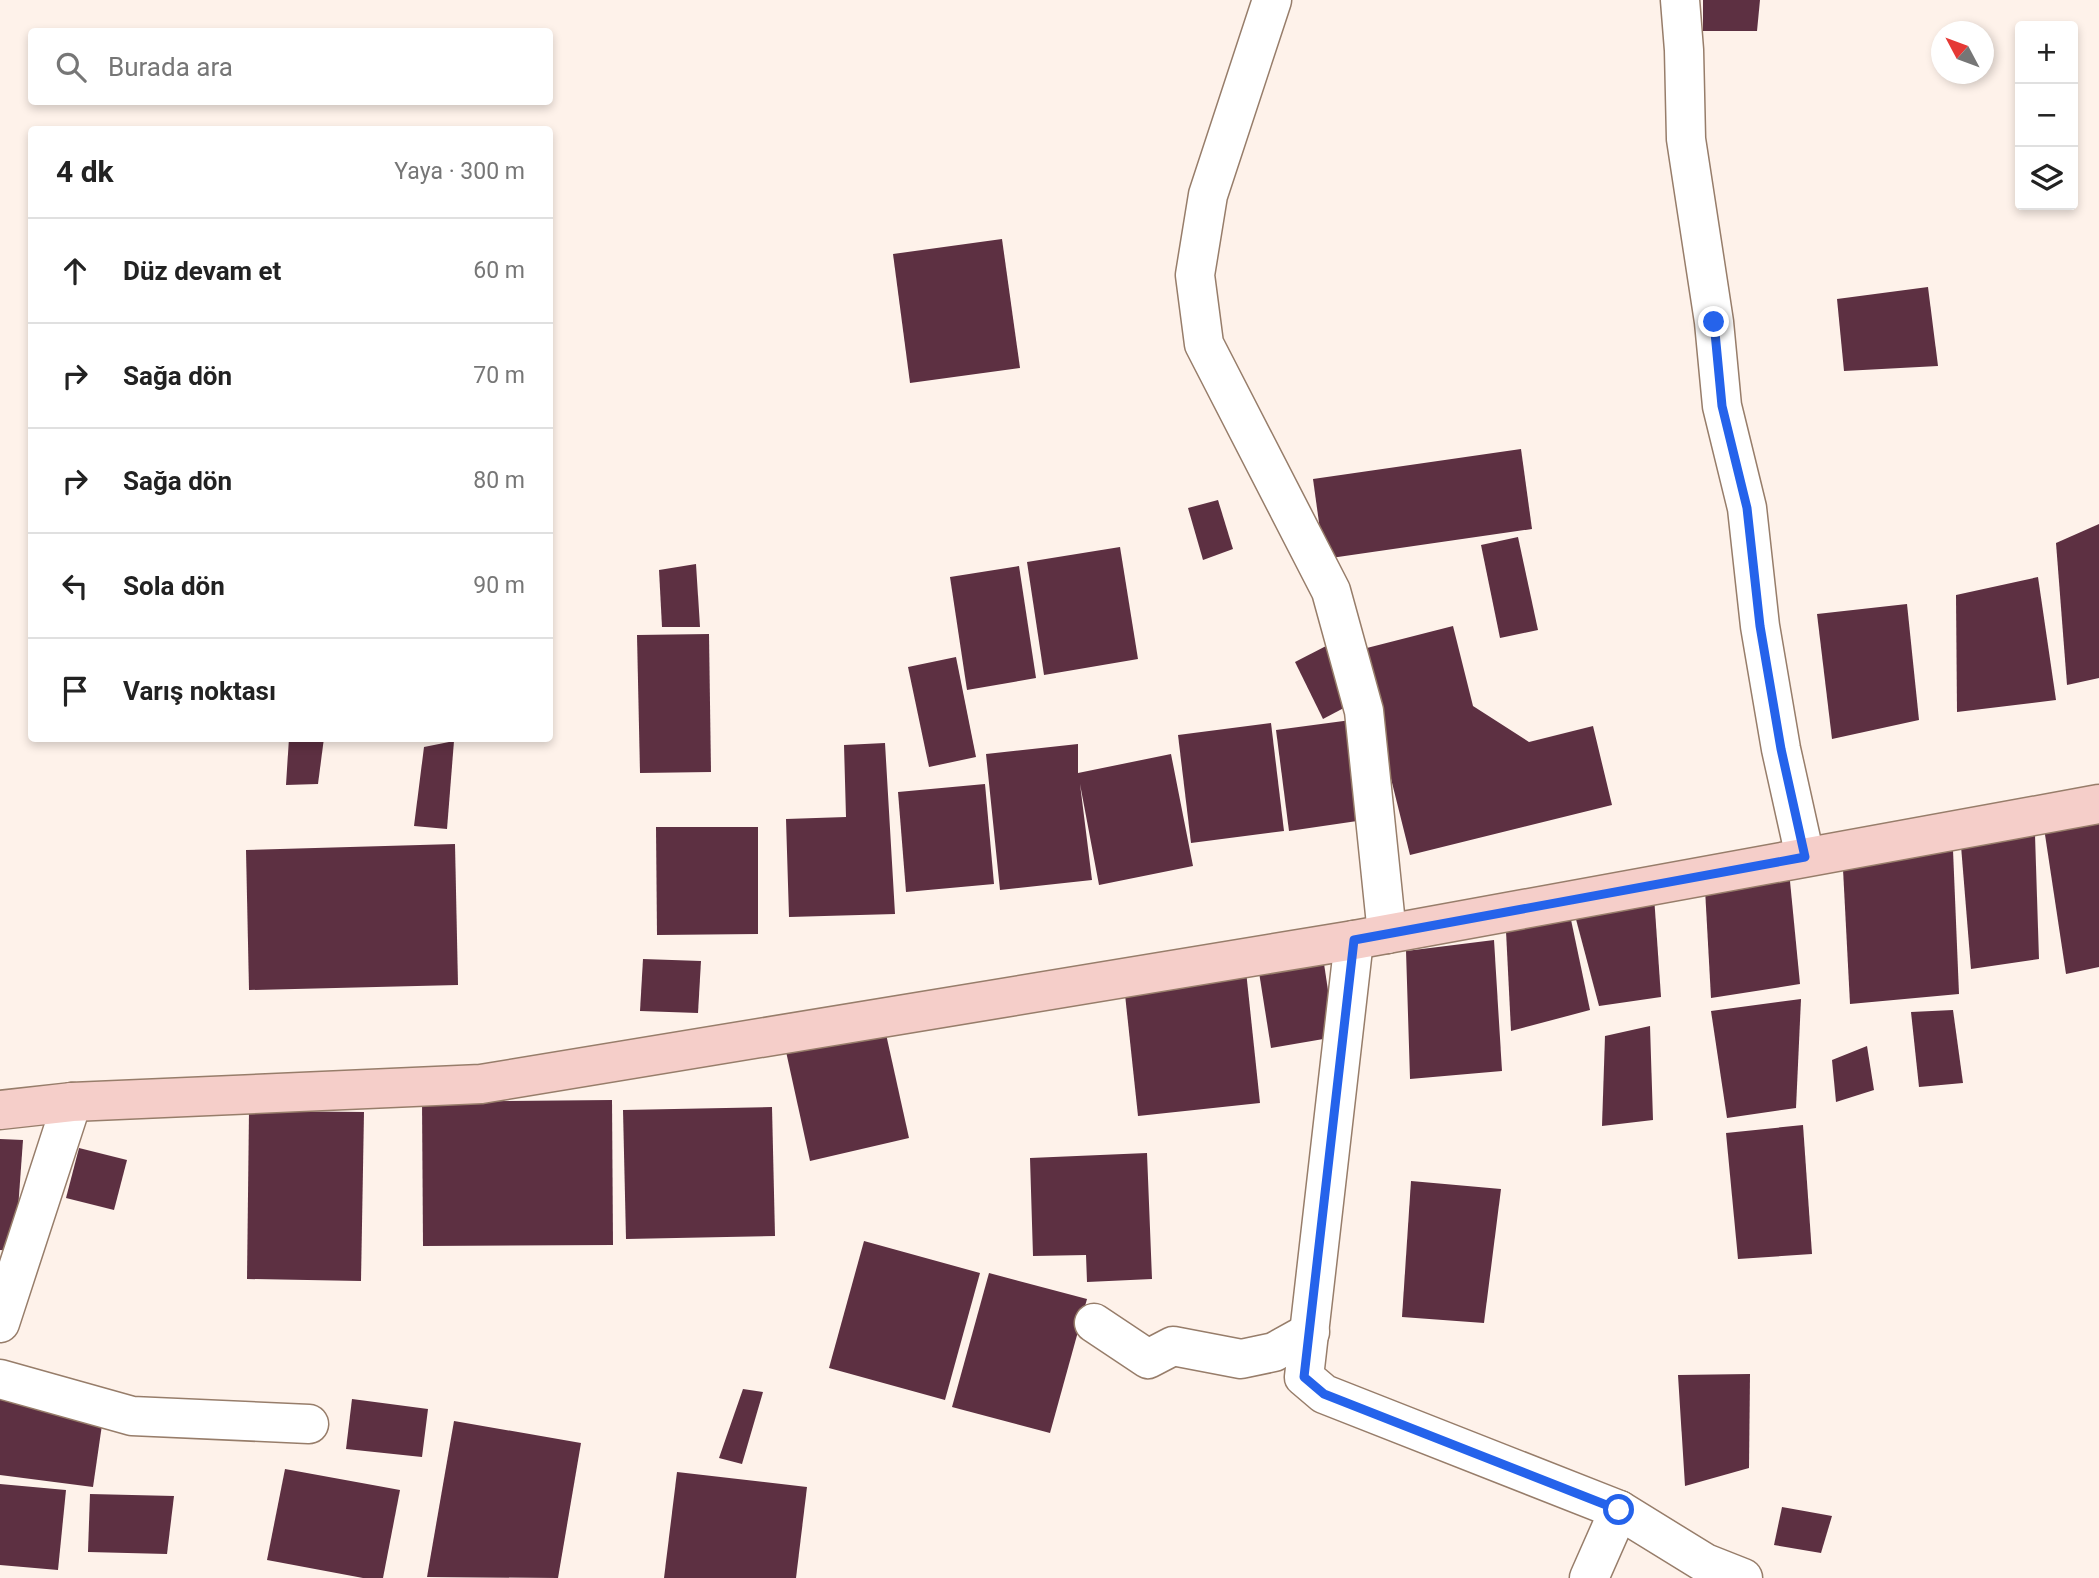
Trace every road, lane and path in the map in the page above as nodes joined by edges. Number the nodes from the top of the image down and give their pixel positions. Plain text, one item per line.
1 (1272, 0) edge
2 (1679, 0) edge
3 (2099, 804) edge
4 (1805, 857) junction
5 (1370, 937) junction
6 (72, 1102) junction
7 (0, 1110) edge
8 (0, 1323) edge
9 (1094, 1323) dead end
10 (1310, 1332) junction
11 (0, 1379) edge
12 (309, 1424) dead end
13 (1619, 1510) junction
14 (1589, 1578) edge
15 (1743, 1578) edge

1 - 5 street
2 - 4 street
3 - 4 street
4 - 5 street
5 - 6 street
5 - 10 street
6 - 7 street
6 - 8 street
9 - 10 street
10 - 13 street
11 - 12 street
13 - 14 street
13 - 15 street

